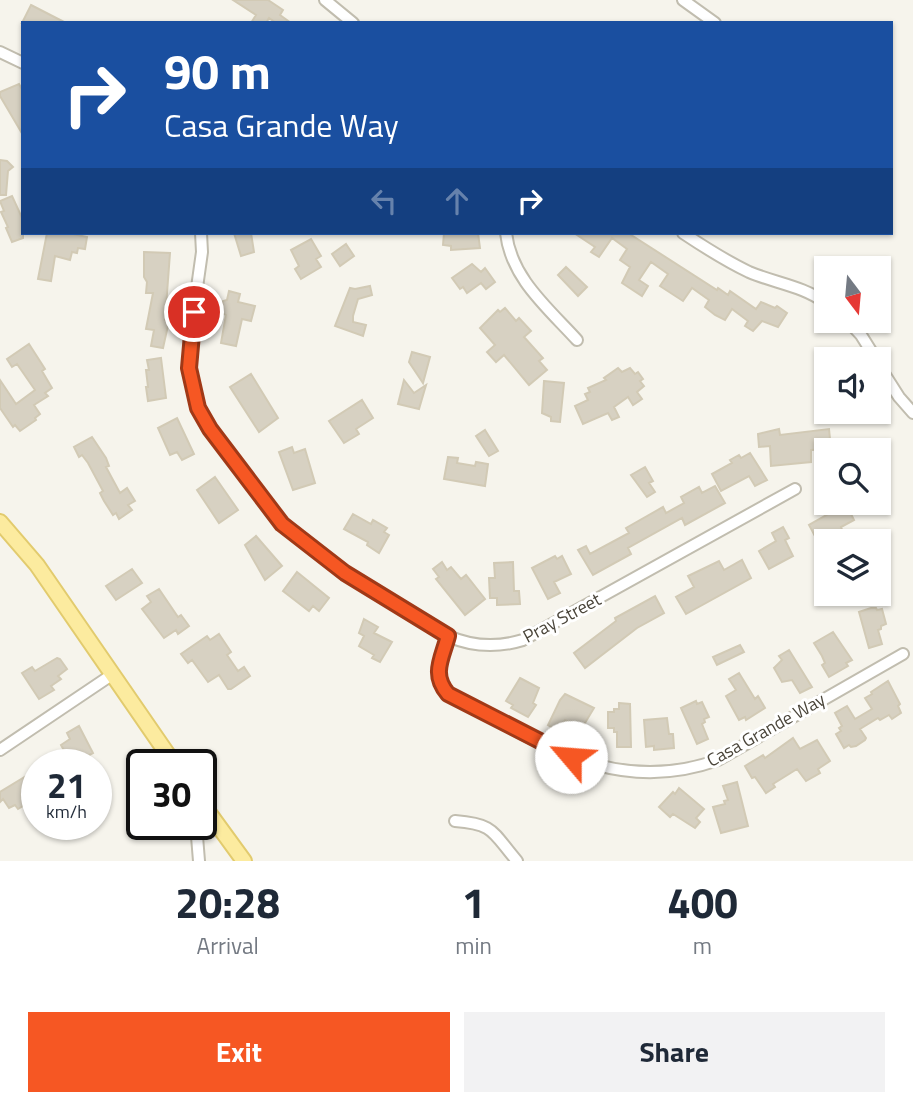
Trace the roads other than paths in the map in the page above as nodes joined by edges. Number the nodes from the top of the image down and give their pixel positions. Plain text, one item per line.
1 (325, 0) edge
2 (683, 0) edge
3 (351, 21) edge
4 (712, 21) edge
5 (0, 52) edge
6 (21, 62) edge
7 (201, 235) edge
8 (506, 235) edge
9 (685, 235) edge
10 (814, 297) edge
11 (577, 340) dead end
12 (891, 384) edge
13 (913, 413) edge
14 (794, 489) dead end
15 (0, 522) edge
16 (448, 636) junction
17 (903, 654) dead end
18 (113, 674) junction
19 (164, 749) edge
20 (0, 750) edge
21 (454, 821) dead end
22 (217, 824) edge
23 (197, 840) edge
24 (198, 861) edge
25 (244, 861) edge
26 (517, 861) edge

1 - 3 street
2 - 4 street
5 - 6 street
7 - 16 street, Pray Street
8 - 11 street
9 - 10 street
12 - 13 street
14 - 16 street, Pray Street
15 - 18 main road
16 - 17 street, Casa Grande Way
18 - 19 main road
18 - 20 street
21 - 26 street
22 - 25 main road
23 - 24 street

